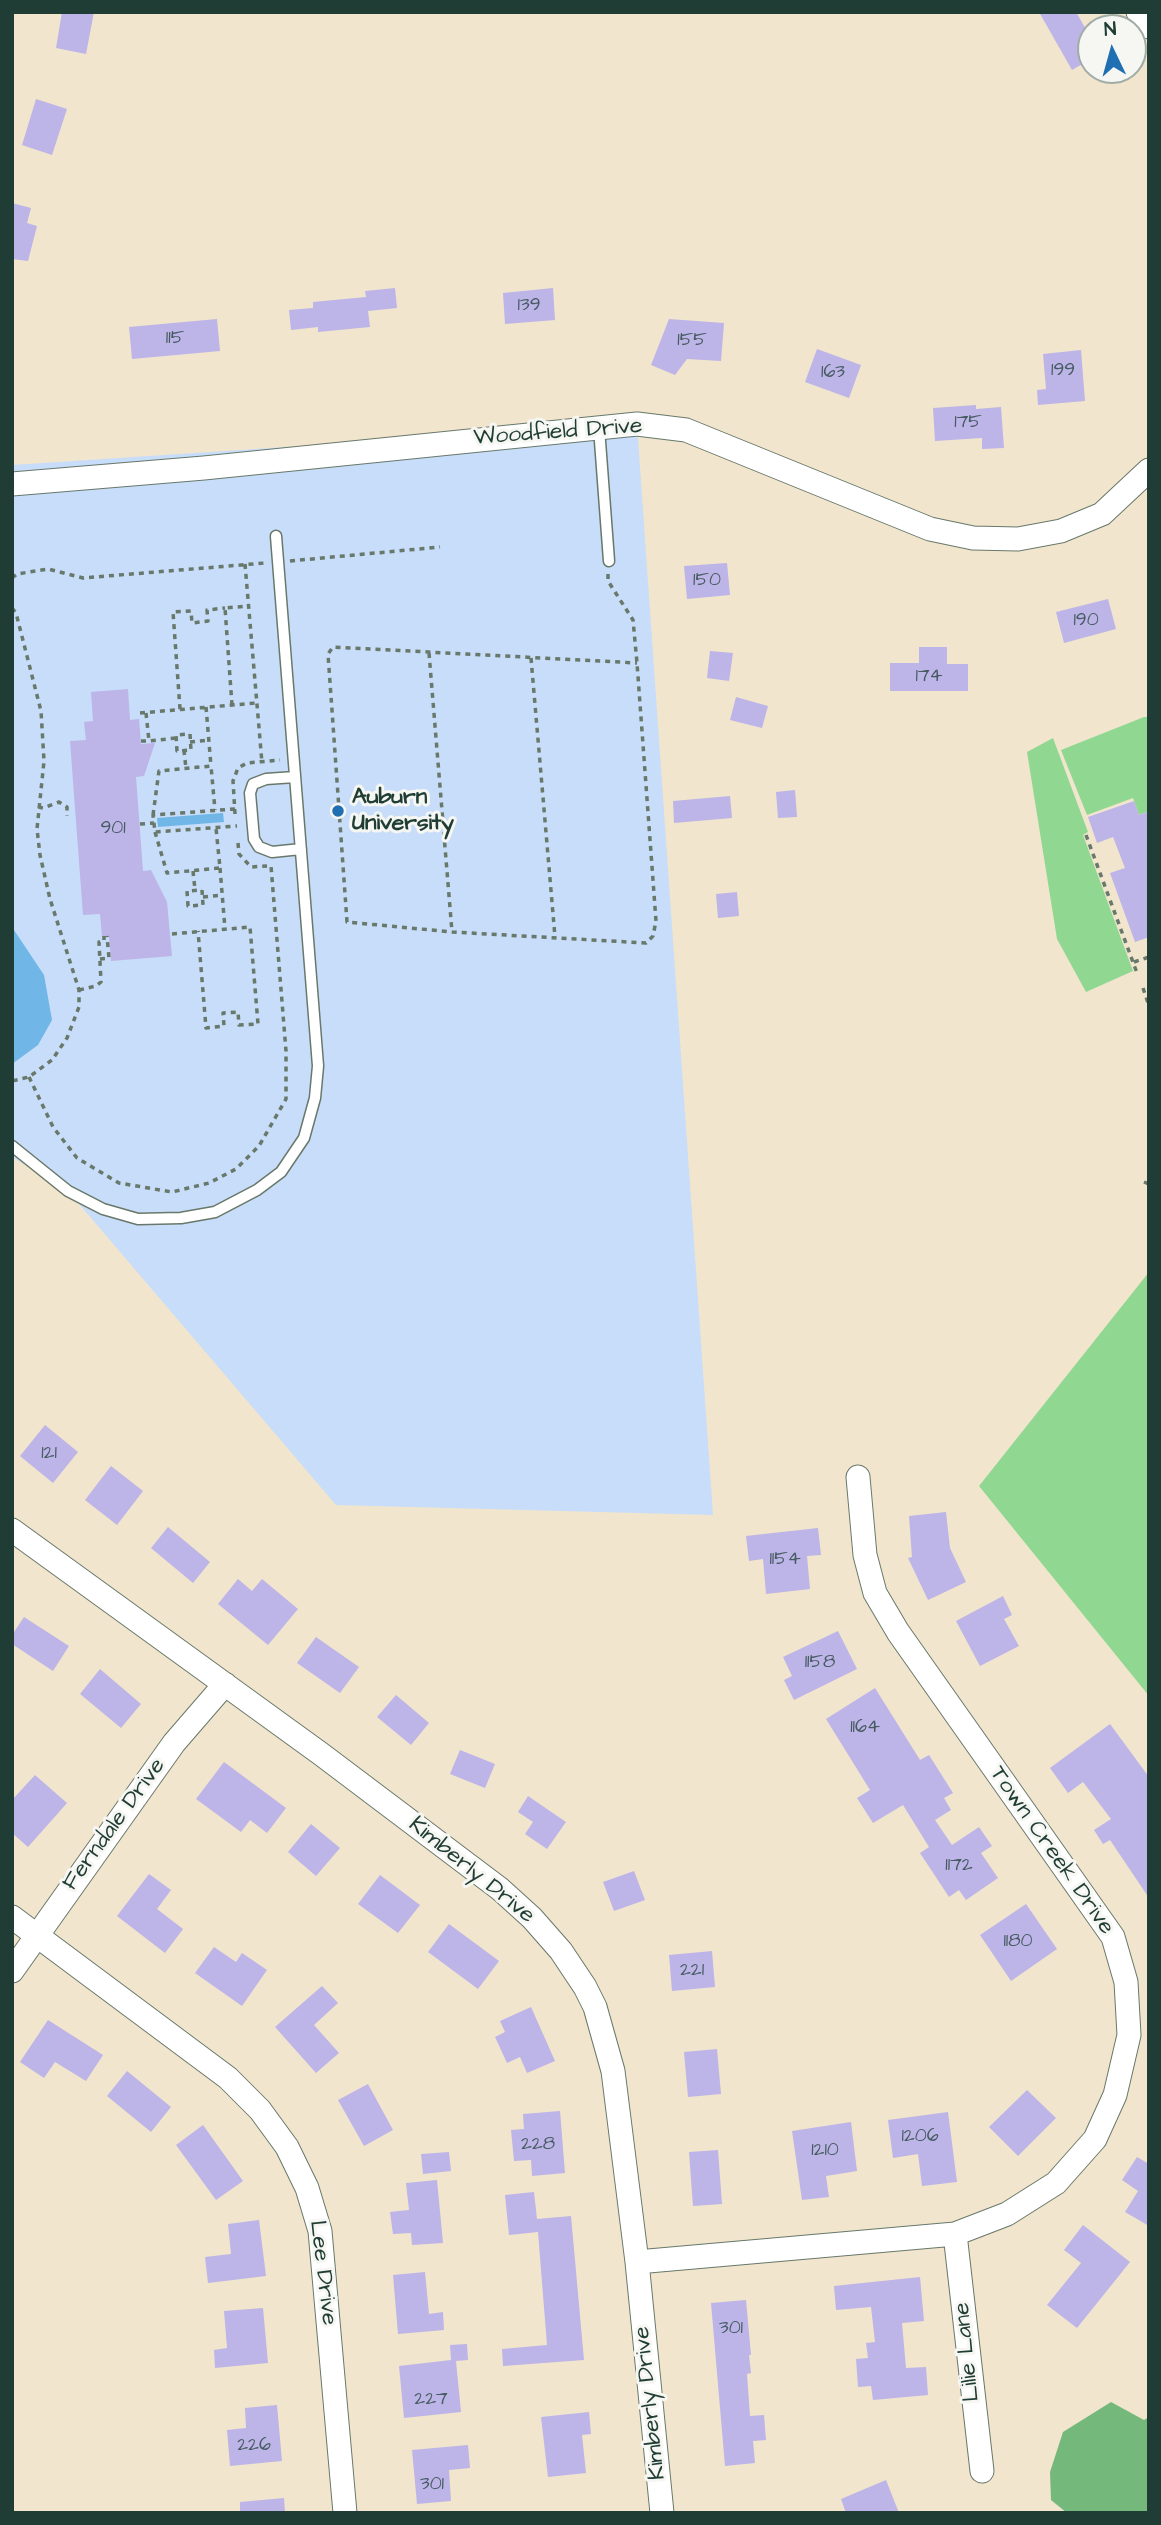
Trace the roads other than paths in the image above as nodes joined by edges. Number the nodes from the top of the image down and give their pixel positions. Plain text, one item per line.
1 (1138, 12) edge
2 (1149, 27) edge
3 (599, 428) junction
4 (1149, 470) edge
5 (12, 484) edge
6 (276, 537) dead end
7 (609, 561) road end
8 (295, 777) junction
9 (301, 849) junction
10 (12, 1146) edge
11 (858, 1478) dead end
12 (12, 1530) edge
13 (225, 1684) junction
14 (12, 1917) edge
15 (36, 1935) junction
16 (12, 1971) edge
17 (955, 2234) junction
18 (637, 2262) junction
19 (982, 2471) dead end
20 (345, 2513) edge
21 (662, 2513) edge

1 - 2 street
3 - 4 street, Woodfield Drive
3 - 5 street, Woodfield Drive
3 - 7 lane
6 - 8 lane
8 - 9 lane
8 - 9 lane
9 - 10 lane
11 - 17 street, Town Creek Drive
12 - 13 street, Kimberly Drive
13 - 15 street, Ferndale Drive
13 - 18 street, Kimberly Drive
14 - 15 street, Lee Drive
15 - 16 street, Ferndale Drive
15 - 20 street, Lee Drive
17 - 18 street, Town Creek Drive
17 - 19 street, Lilie Lane
18 - 21 street, Kimberly Drive

